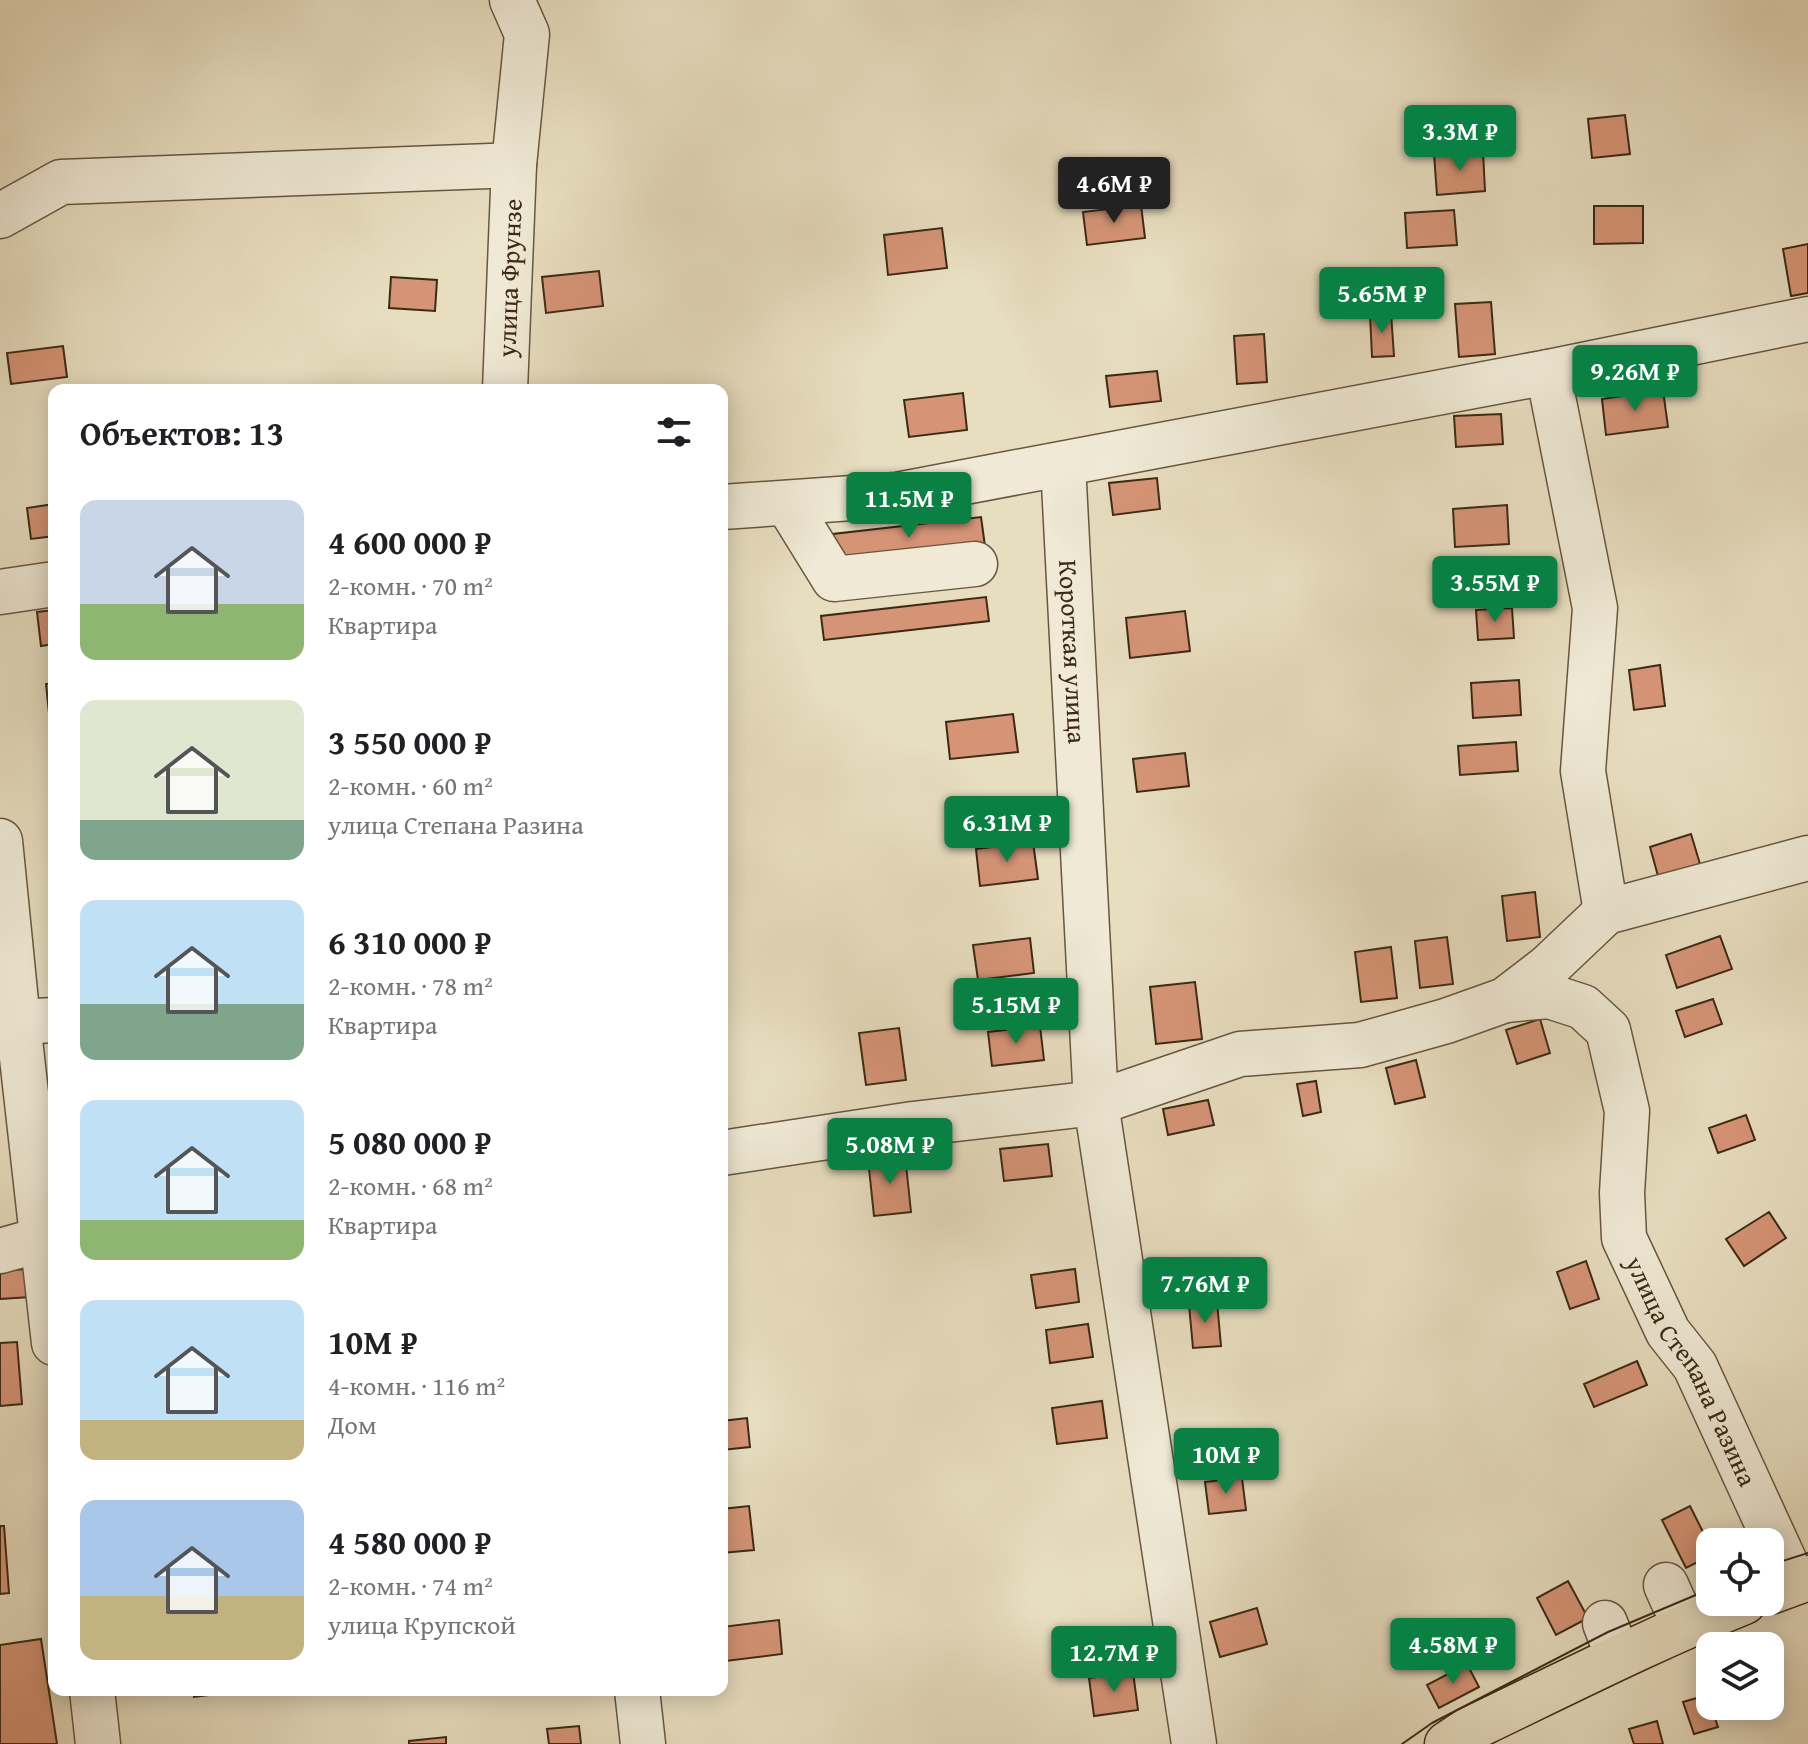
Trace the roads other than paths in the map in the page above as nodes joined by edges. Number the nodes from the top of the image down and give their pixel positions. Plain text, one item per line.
1 (512, 0) edge
2 (514, 165) junction
3 (0, 216) edge
4 (1808, 319) edge
5 (1548, 372) junction
6 (505, 384) edge
7 (1063, 464) junction
8 (787, 503) junction
9 (728, 507) edge
10 (975, 564) dead end
11 (48, 585) edge
12 (0, 592) edge
13 (0, 841) edge
14 (1808, 858) edge
15 (1606, 912) junction
16 (1505, 1000) junction
17 (36, 1021) edge
18 (40, 1093) edge
19 (1096, 1103) junction
20 (728, 1152) edge
21 (48, 1239) edge
22 (0, 1251) edge
23 (1790, 1584) edge
24 (1666, 1585) dead end
25 (1710, 1616) edge
26 (1688, 1625) junction
27 (93, 1696) edge
28 (638, 1696) edge
29 (98, 1744) edge
30 (643, 1744) edge
31 (1194, 1744) edge
32 (1447, 1744) edge

1 - 2 street, улица Фрунзе
2 - 3 street
2 - 6 street, улица Фрунзе
4 - 5 street
5 - 7 street
5 - 15 street
7 - 8 street
7 - 19 street, Короткая улица
8 - 9 street
8 - 10 street
11 - 12 street
13 - 17 street
14 - 15 street
15 - 16 street
16 - 19 street
16 - 23 street, улица Степана Разина
17 - 18 street
18 - 21 street
19 - 20 street
19 - 31 street, Короткая улица
21 - 22 street
24 - 26 street
25 - 26 main road
26 - 32 main road
27 - 29 street
28 - 30 street

